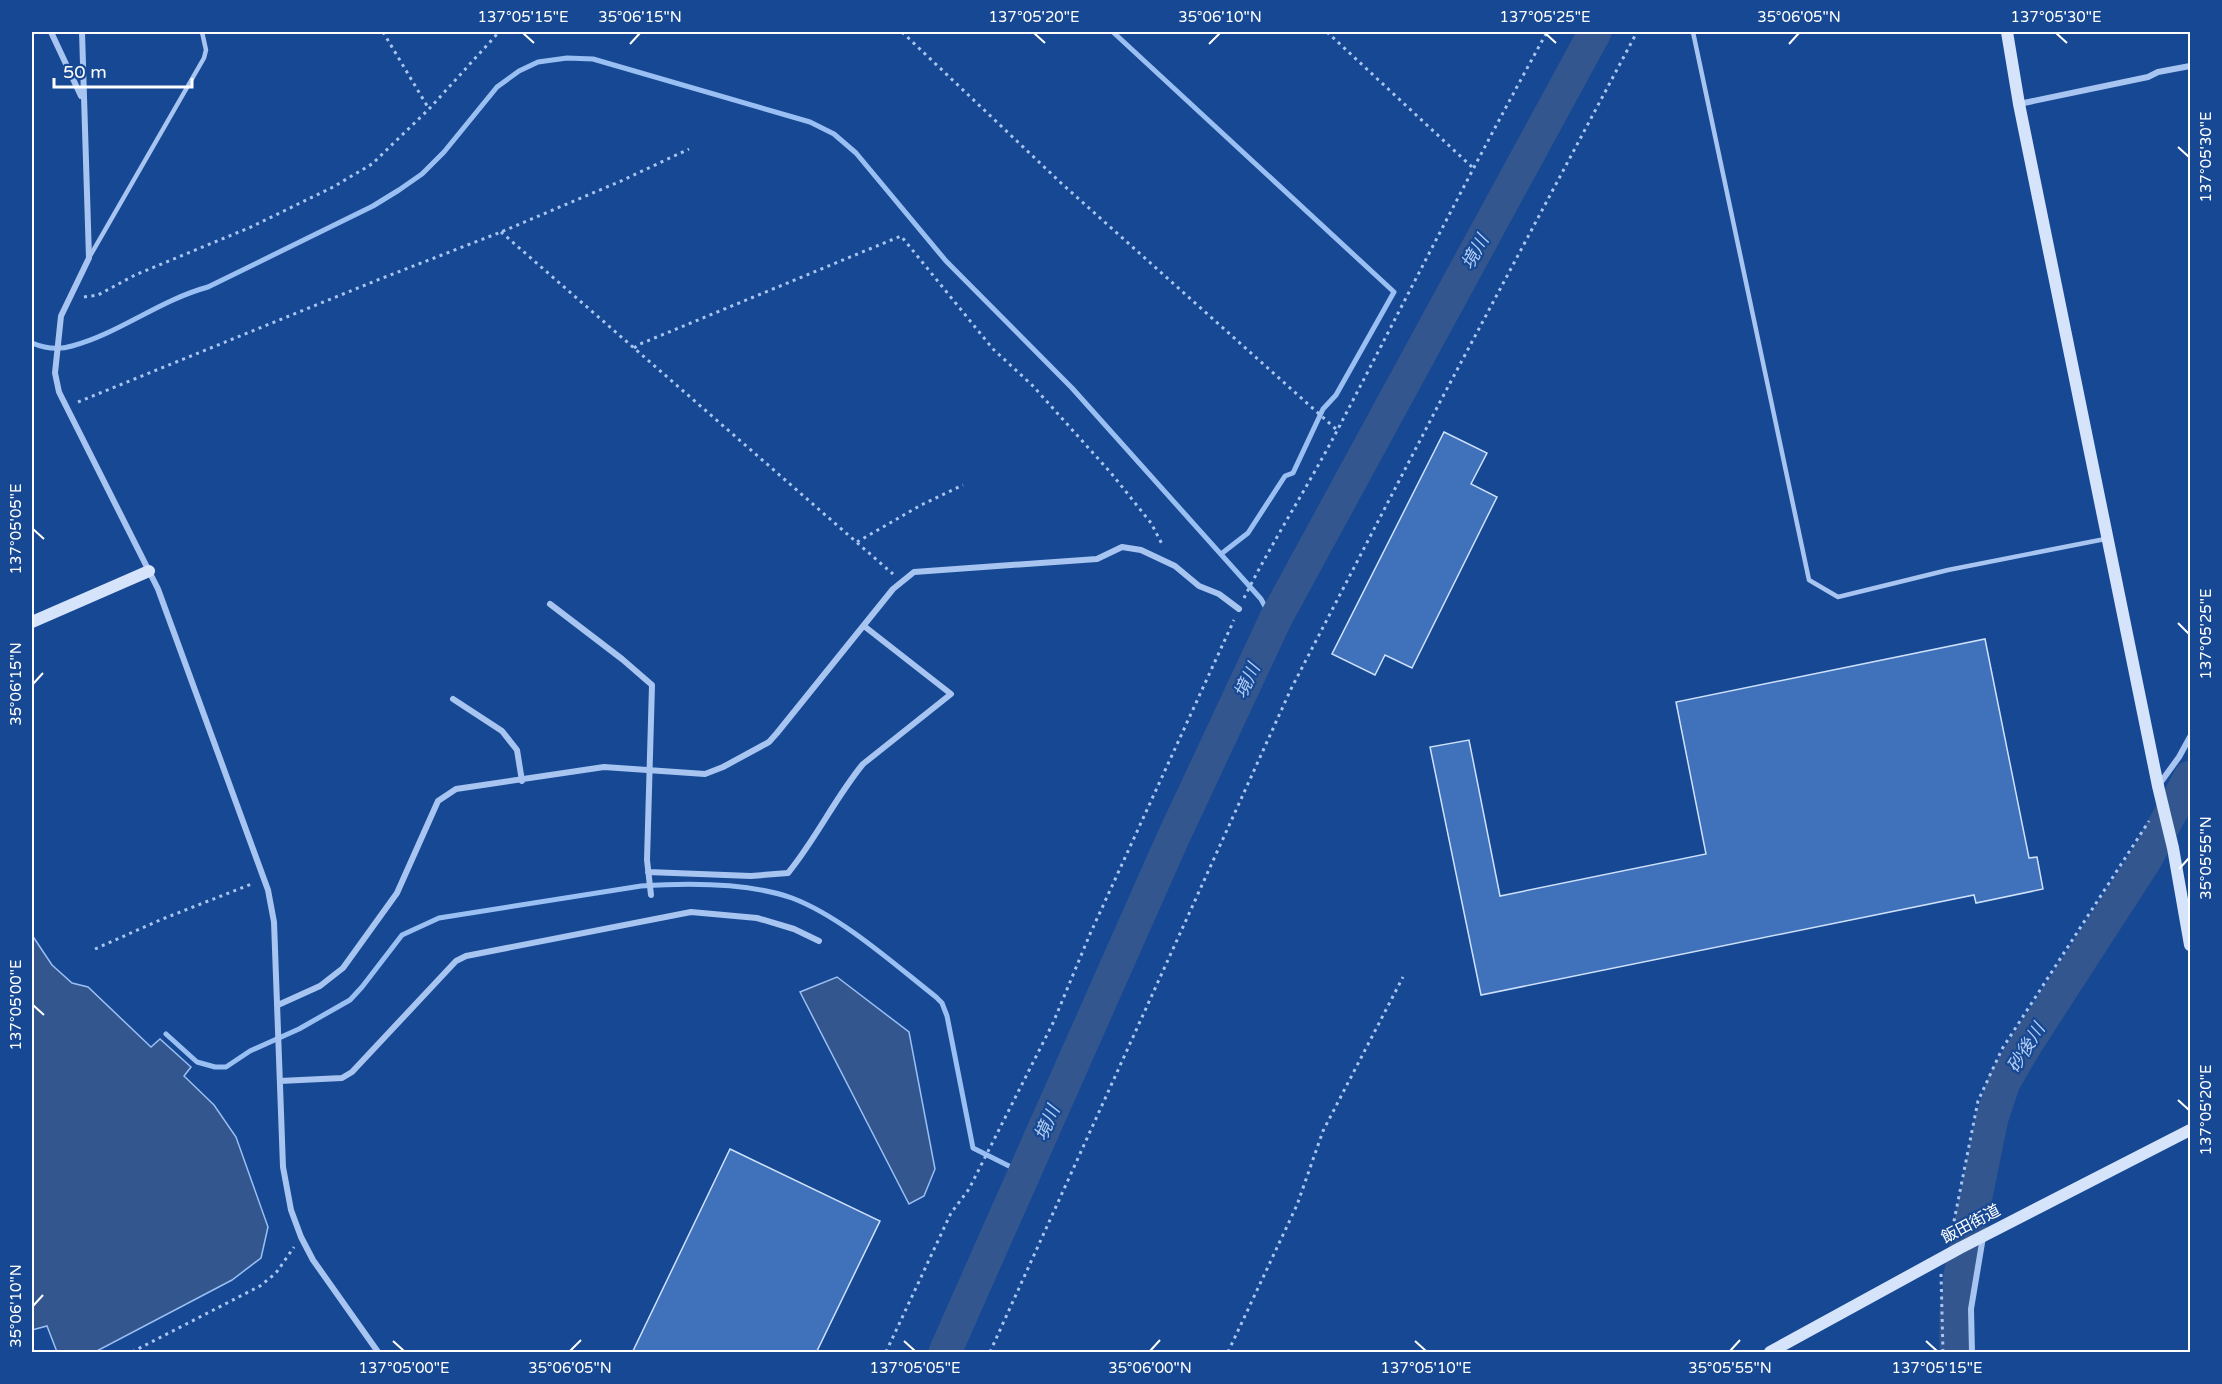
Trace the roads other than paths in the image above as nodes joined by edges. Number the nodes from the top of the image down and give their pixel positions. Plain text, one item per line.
1 (51, 32) edge
2 (82, 32) edge
3 (202, 32) edge
4 (1693, 32) edge
5 (2007, 32) edge
6 (2190, 66) edge
7 (83, 99) junction
8 (2019, 104) junction
9 (89, 258) junction
10 (2108, 539) junction
11 (149, 571) junction
12 (550, 604) dead end
13 (1239, 609) road end
14 (32, 622) edge
15 (864, 626) junction
16 (453, 699) dead end
17 (2190, 737) edge
18 (650, 770) junction
19 (522, 781) junction
20 (2158, 786) junction
21 (648, 872) junction
22 (651, 895) dead end
23 (819, 941) dead end
24 (2190, 945) edge
25 (278, 1005) junction
26 (280, 1081) junction
27 (2190, 1130) edge
28 (1980, 1238) junction
29 (378, 1353) edge
30 (1770, 1353) edge
31 (1972, 1353) edge

1 - 7 street
2 - 7 street
3 - 9 lane
4 - 10 lane
5 - 8 street
6 - 8 street
7 - 9 street
8 - 10 street
9 - 11 street
10 - 20 street
11 - 14 street
11 - 25 street
12 - 18 street
13 - 15 street
15 - 18 street
15 - 21 street
16 - 19 street
17 - 20 street
18 - 19 street
18 - 21 street
19 - 25 street
20 - 24 street
21 - 22 street
23 - 26 street
25 - 26 street
26 - 29 street
27 - 28 street, 飯田街道
28 - 30 street, 飯田街道
28 - 31 street

